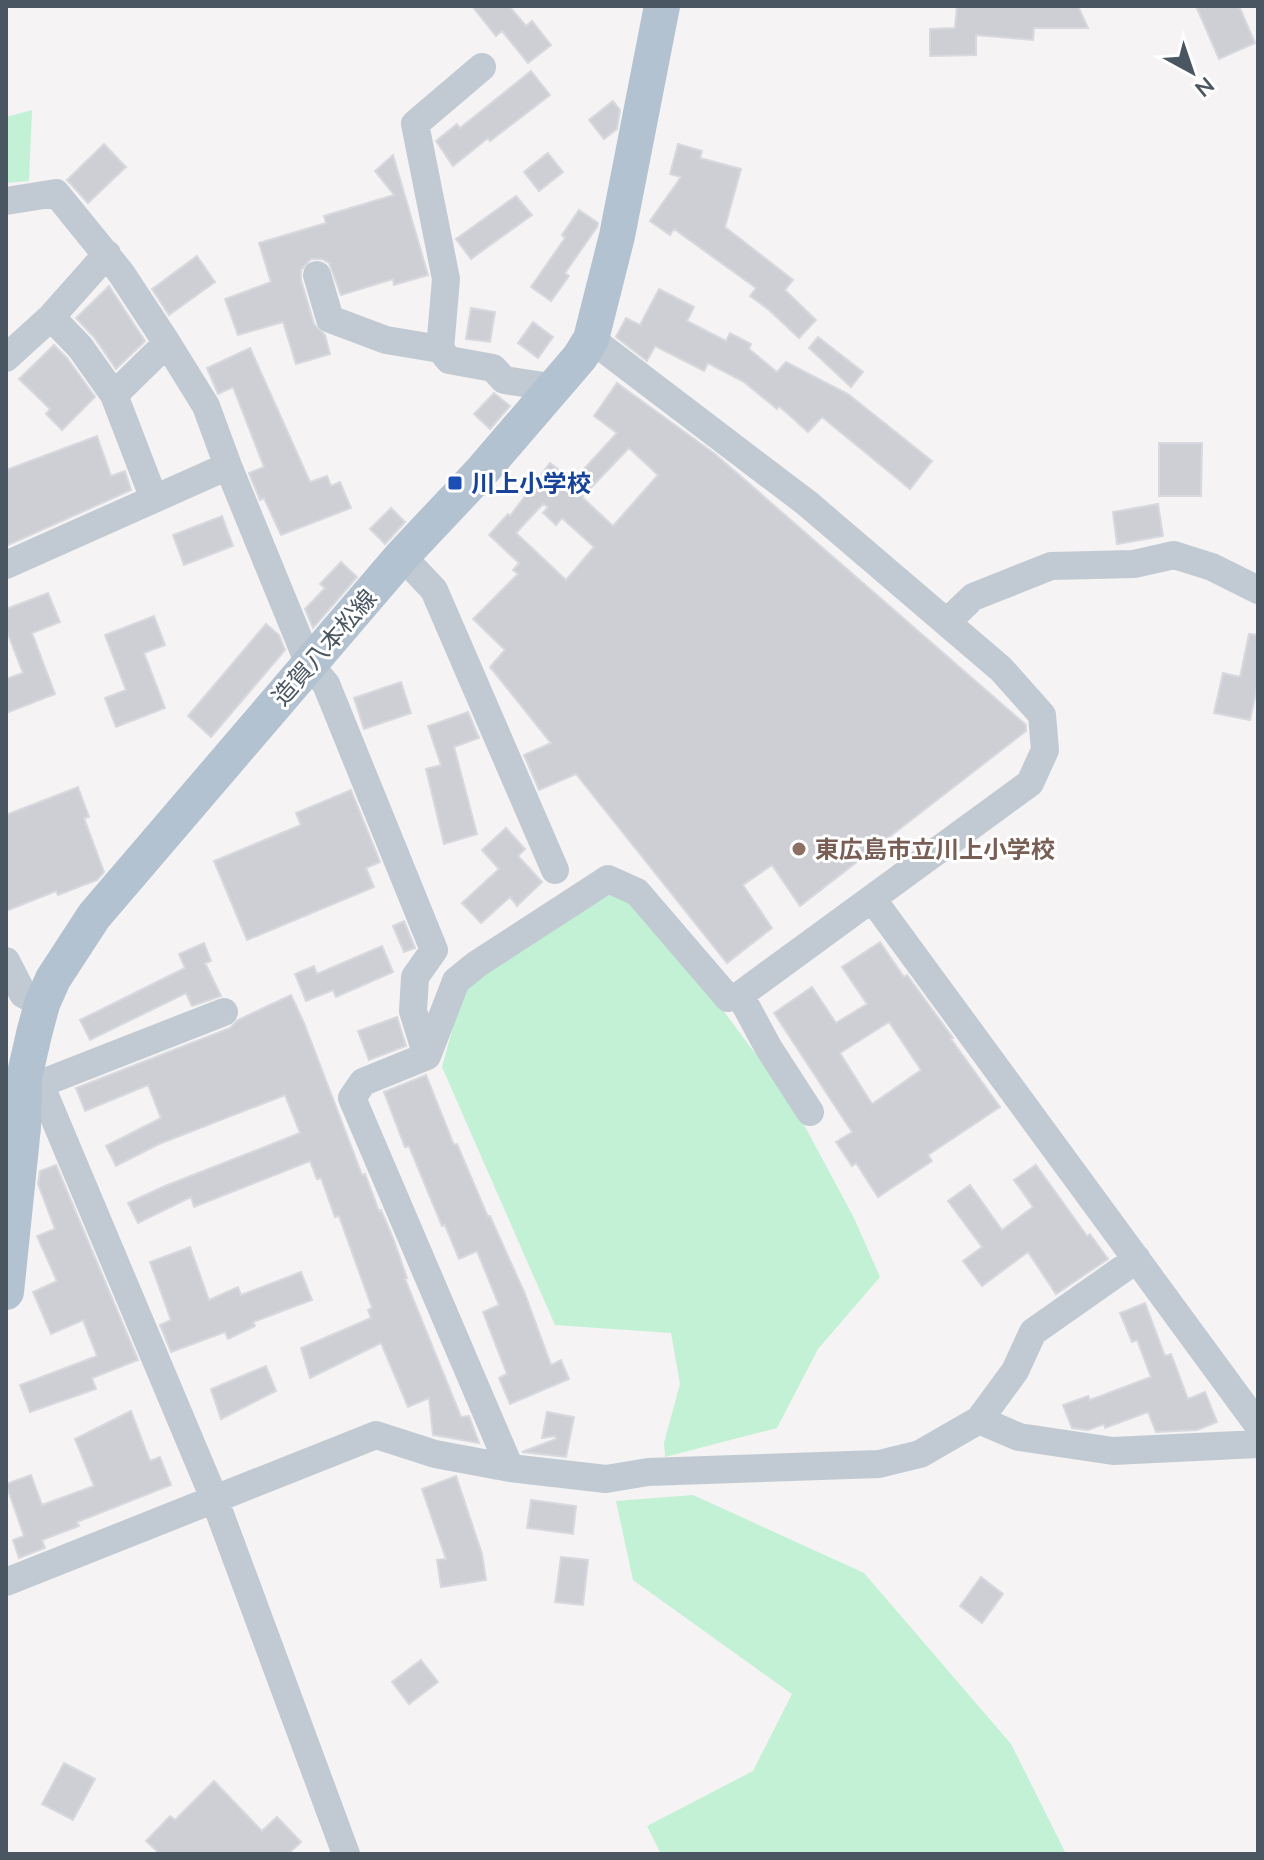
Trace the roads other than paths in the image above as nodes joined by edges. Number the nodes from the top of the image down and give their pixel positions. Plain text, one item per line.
1 (662, 6) edge
2 (482, 67) dead end
3 (6, 201) edge
4 (107, 254) junction
5 (317, 275) dead end
6 (51, 317) junction
7 (591, 339) junction
8 (167, 343) junction
9 (440, 349) junction
10 (6, 358) edge
11 (552, 390) junction
12 (114, 395) junction
13 (228, 466) junction
14 (154, 499) junction
15 (402, 556) junction
16 (6, 565) edge
17 (1258, 590) edge
18 (948, 621) junction
19 (309, 664) junction
20 (555, 870) dead end
21 (873, 900) junction
22 (6, 961) edge
23 (740, 995) junction
24 (42, 1004) junction
25 (224, 1012) dead end
26 (427, 1056) junction
27 (32, 1081) junction
28 (810, 1112) dead end
29 (9, 1217) edge
30 (1137, 1259) junction
31 (6, 1292) edge
32 (979, 1420) junction
33 (1258, 1425) edge
34 (1258, 1444) edge
35 (510, 1468) junction
36 (214, 1498) junction
37 (6, 1582) edge
38 (346, 1854) edge

1 - 7 main road, 造賀八本松線
2 - 9 street
3 - 4 street
4 - 6 street
4 - 8 street
5 - 9 street
6 - 10 street
6 - 12 street
7 - 11 main road, 造賀八本松線
7 - 18 street
8 - 12 street
8 - 13 street
9 - 11 street
11 - 15 main road, 造賀八本松線
12 - 14 street
13 - 14 street
13 - 19 street
14 - 16 street
15 - 19 main road, 造賀八本松線
15 - 20 street
17 - 18 street
18 - 21 street
19 - 24 main road, 造賀八本松線
19 - 26 street
21 - 23 street
21 - 30 street
22 - 24 street
23 - 26 street
23 - 28 street
24 - 27 main road, 造賀八本松線
25 - 27 street
26 - 35 street
27 - 29 main road, 造賀八本松線
27 - 36 street
29 - 31 main road, 造賀八本松線
30 - 32 street
30 - 33 street
32 - 34 street
32 - 35 street
35 - 36 street
36 - 37 street
36 - 38 street

